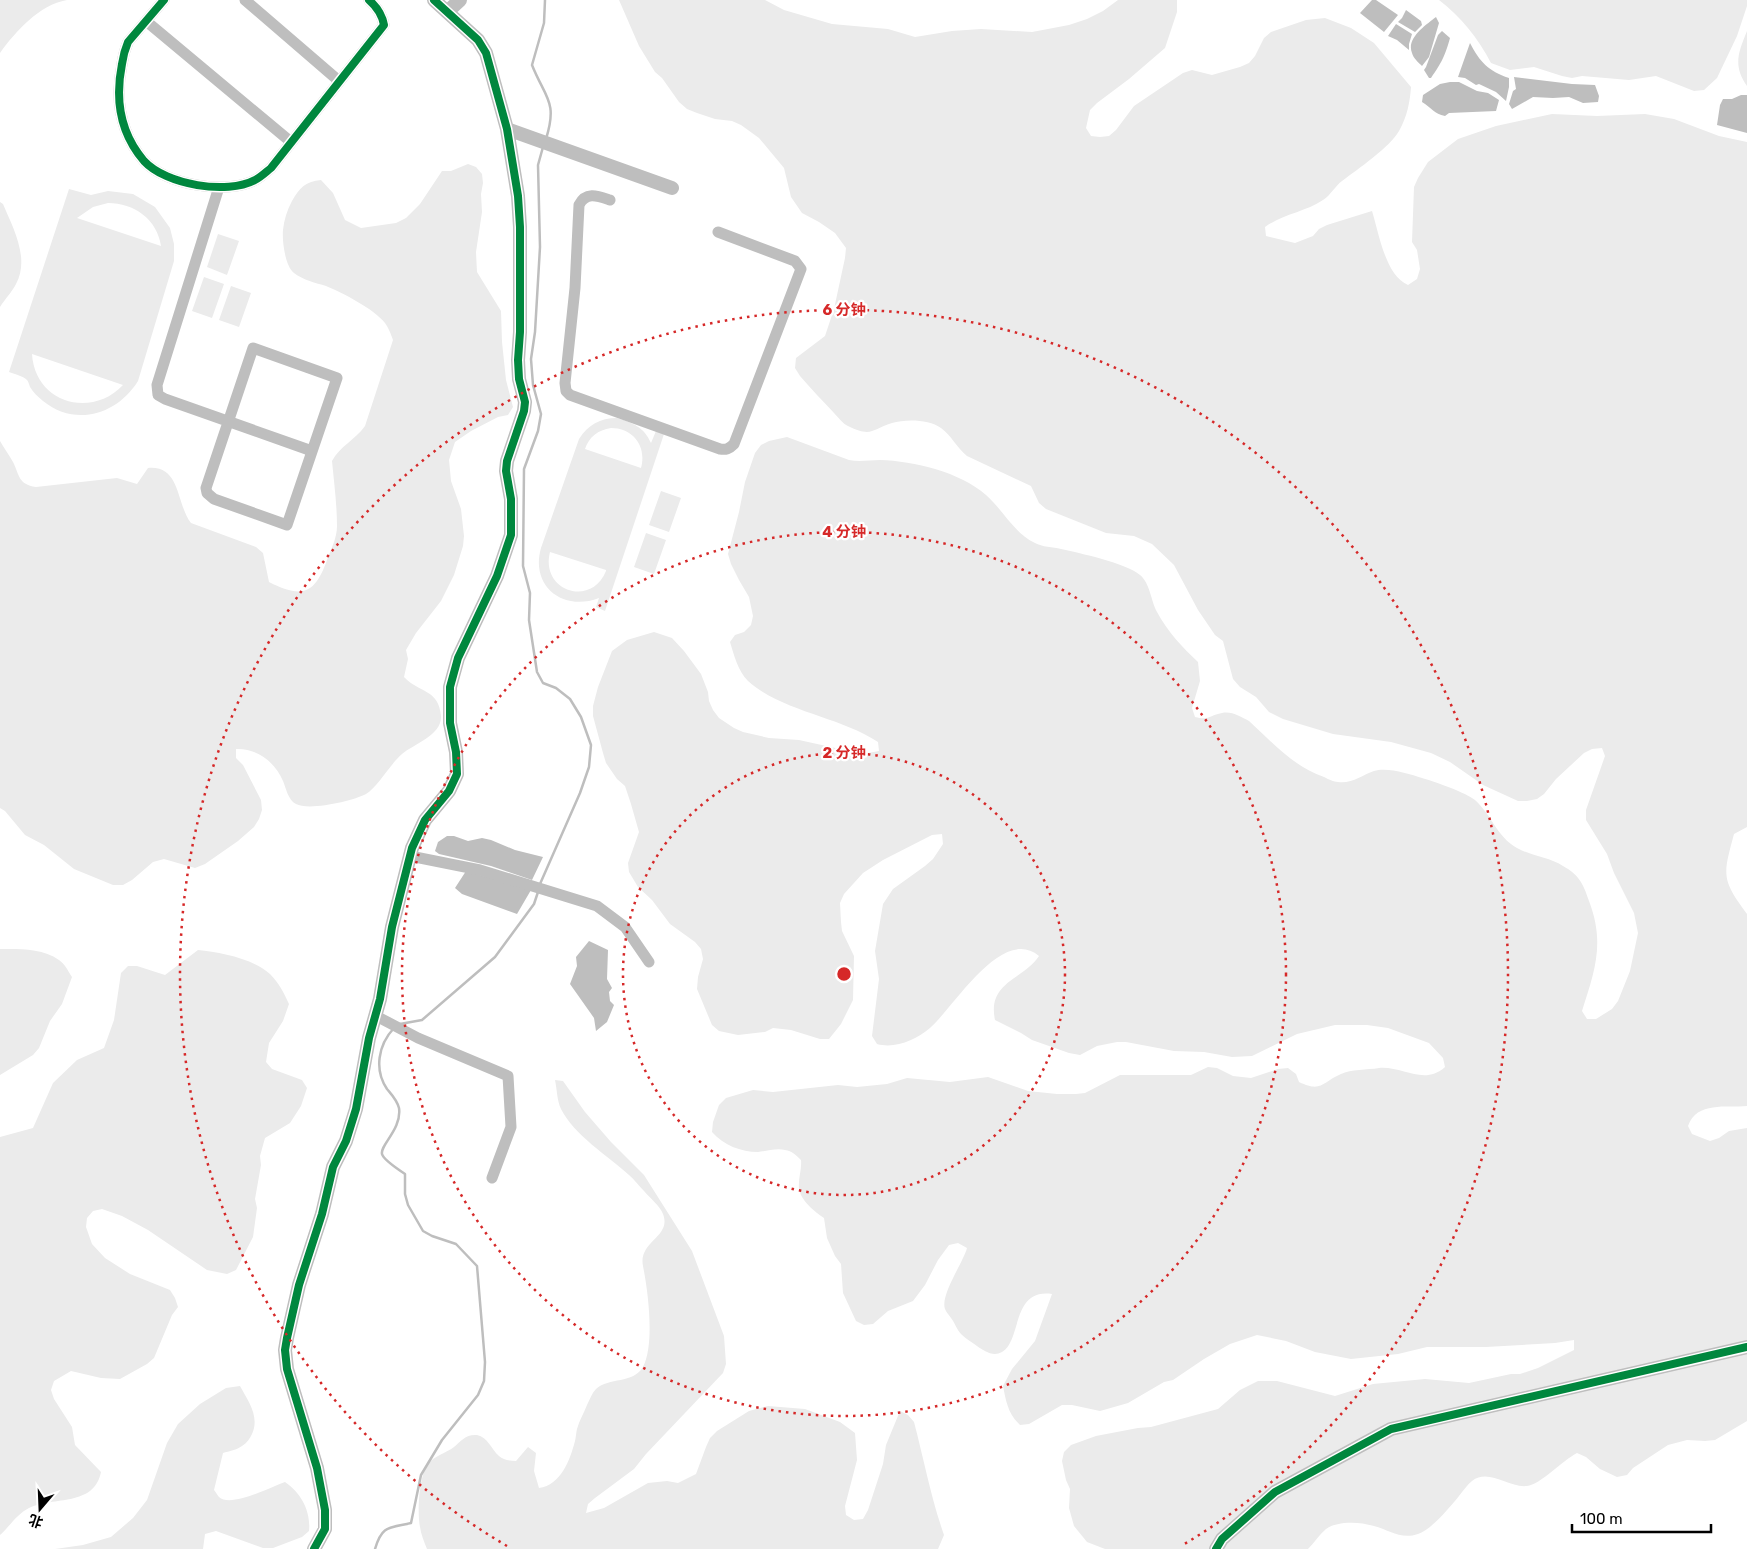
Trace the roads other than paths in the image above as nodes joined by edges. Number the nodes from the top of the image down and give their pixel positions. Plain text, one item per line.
1 (164, 0) edge
2 (245, 0) edge
3 (369, 0) edge
4 (434, 0) edge
5 (460, 0) edge
6 (447, 12) junction
7 (146, 21) junction
8 (339, 81) junction
9 (507, 129) junction
10 (291, 142) junction
11 (219, 187) junction
12 (672, 188) dead end
13 (610, 200) dead end
14 (718, 232) dead end
15 (229, 421) junction
16 (312, 451) junction
17 (410, 856) junction
18 (649, 962) dead end
19 (376, 1016) junction
20 (492, 1178) dead end
21 (1747, 1347) edge
22 (314, 1549) edge
23 (1216, 1549) edge

1 - 7 street
2 - 8 street
3 - 8 street
4 - 6 street
5 - 6 street
6 - 9 street
7 - 10 street
7 - 11 street
8 - 10 street
9 - 12 street
9 - 17 street
10 - 11 street
11 - 15 street
13 - 14 street
15 - 16 street
15 - 16 street
15 - 16 street
17 - 18 street
17 - 19 street
19 - 20 street
19 - 22 street
21 - 23 street

